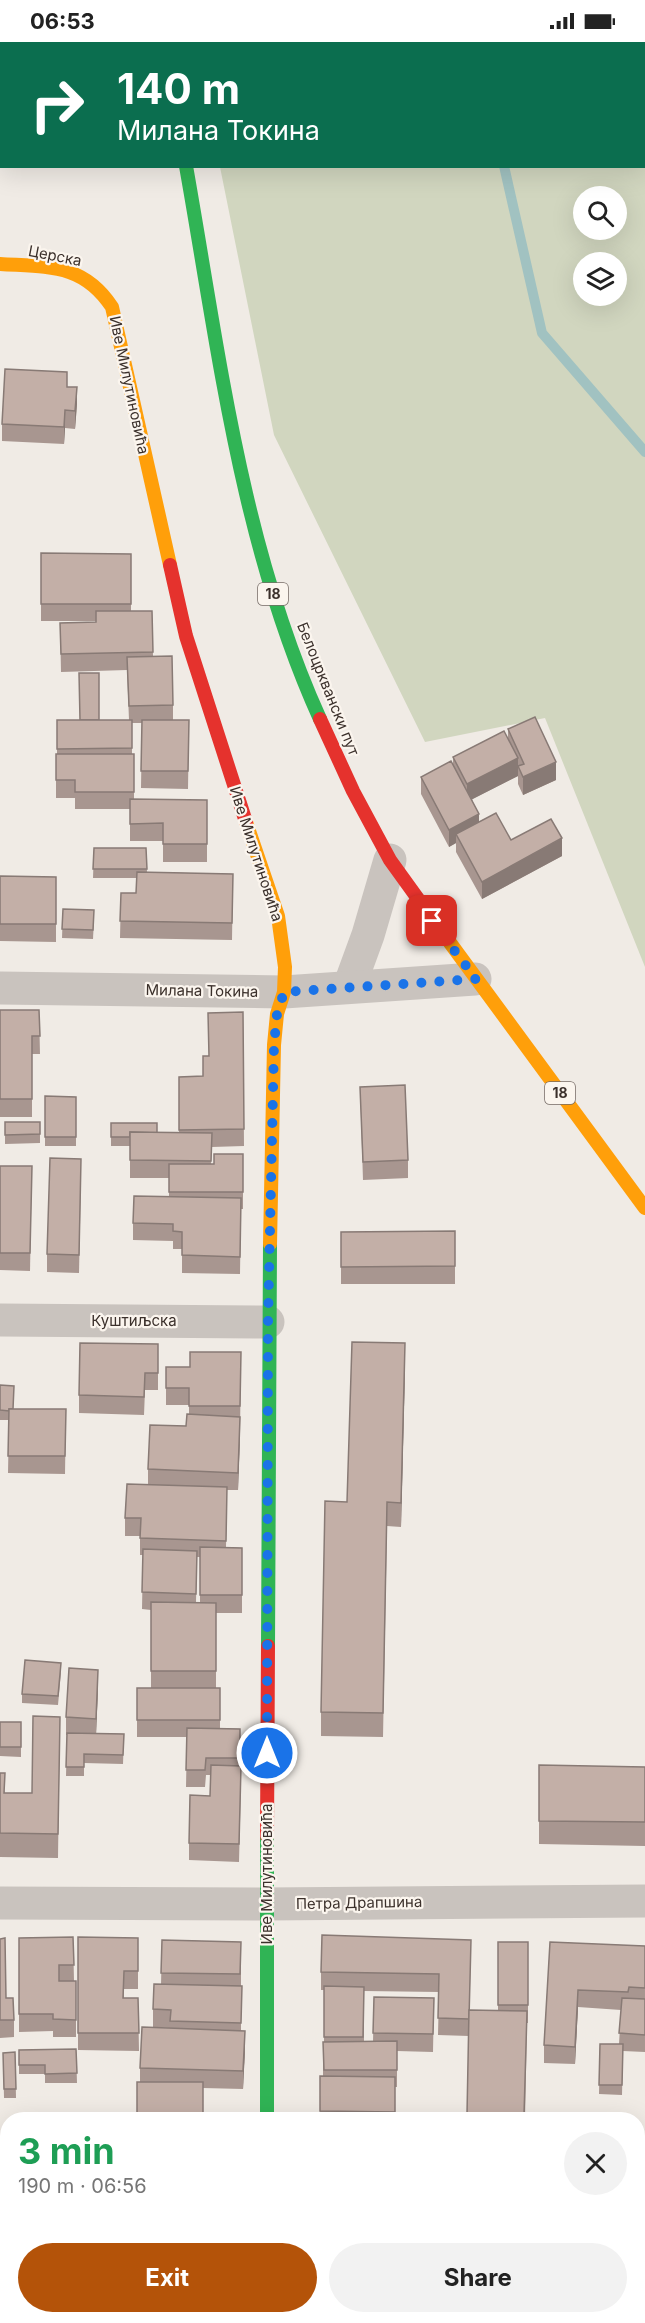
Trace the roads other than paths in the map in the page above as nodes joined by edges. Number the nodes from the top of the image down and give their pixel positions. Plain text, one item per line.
1 (186, 168) edge
2 (0, 264) edge
3 (100, 290) joint
4 (390, 860) junction
5 (476, 979) junction
6 (349, 987) junction
7 (0, 988) edge
8 (284, 992) junction
9 (645, 1208) edge
10 (0, 1320) edge
11 (268, 1322) junction
12 (645, 1900) edge
13 (0, 1904) edge
14 (267, 1904) junction
15 (267, 2112) edge

1 - 4 street, Белоцрквански пут / 18
2 - 3 street, Церска
3 - 8 street, Иве Милутиновића
4 - 5 street, Белоцрквански пут / 18
4 - 6 street
5 - 6 street, Милана Токина
5 - 9 street, 18
6 - 8 street, Милана Токина
7 - 8 street, Милана Токина
8 - 11 street, Иве Милутиновића
10 - 11 street, Куштиљска
11 - 14 street, Иве Милутиновића
12 - 14 street, Петра Драпшина
13 - 14 street, Петра Драпшина
14 - 15 street, Иве Милутиновића

